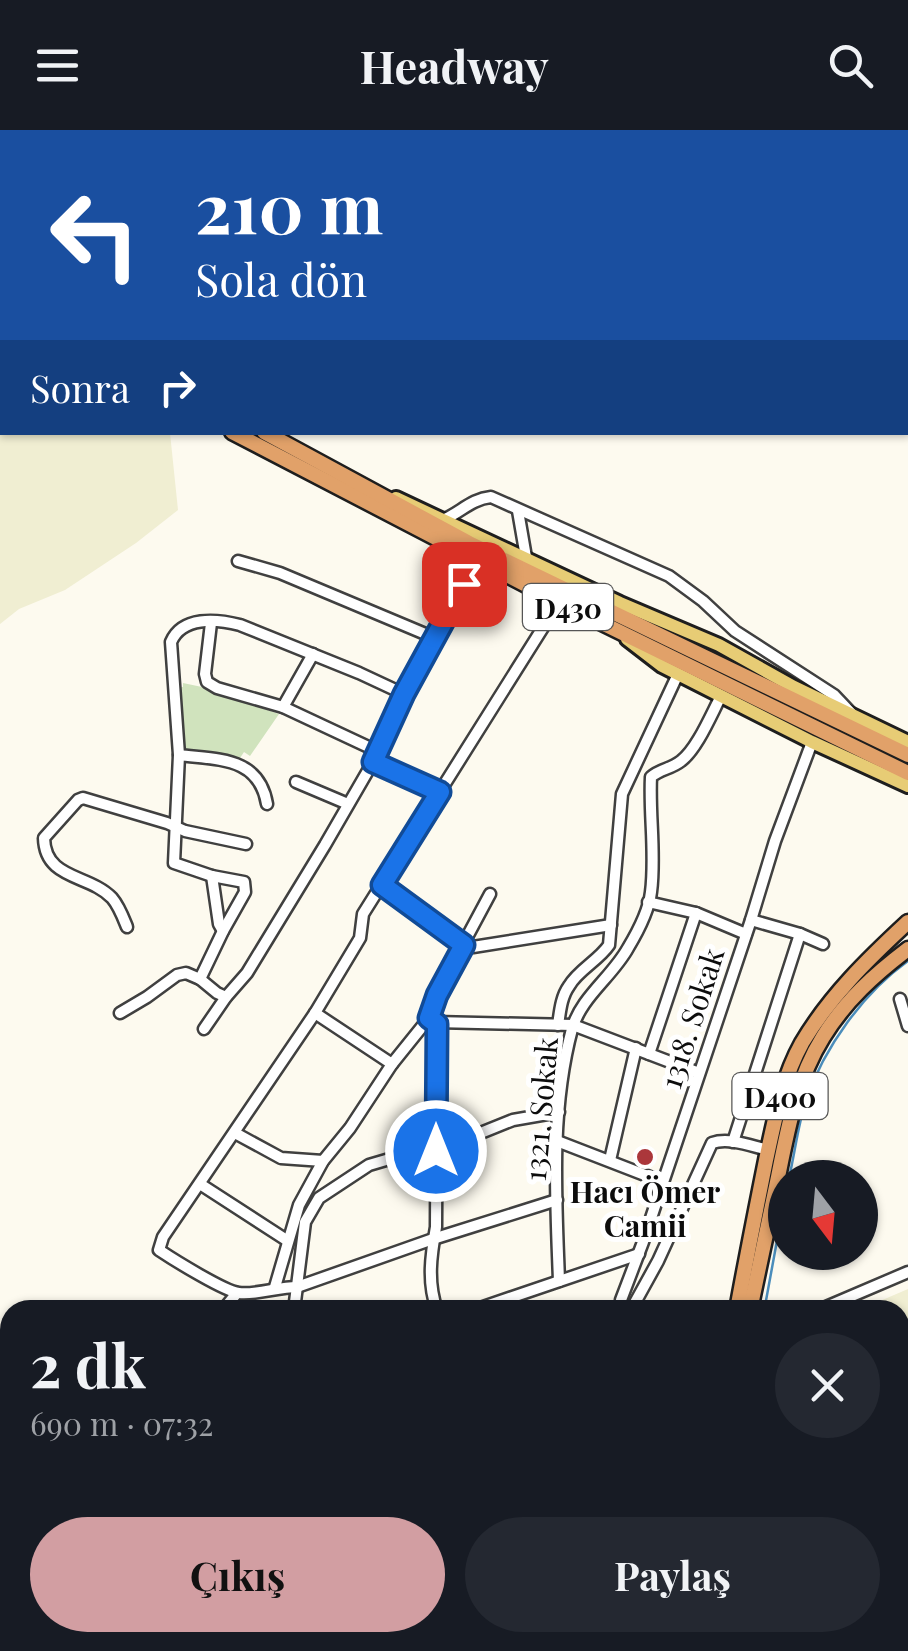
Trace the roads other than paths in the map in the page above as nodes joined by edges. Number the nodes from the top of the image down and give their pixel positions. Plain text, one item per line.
1 (238, 435) edge
2 (269, 435) edge
3 (346, 477) junction
4 (518, 510) junction
5 (445, 519) junction
6 (526, 558) junction
7 (477, 560) junction
8 (238, 561) dead end
9 (559, 602) junction
10 (211, 623) junction
11 (614, 629) junction
12 (435, 638) junction
13 (313, 654) junction
14 (678, 674) junction
15 (404, 694) junction
16 (722, 696) junction
17 (283, 708) junction
18 (855, 717) junction
19 (812, 742) junction
20 (908, 742) edge
21 (179, 755) junction
22 (908, 755) edge
23 (375, 756) junction
24 (908, 774) edge
25 (296, 782) dead end
26 (908, 786) edge
27 (440, 792) junction
28 (267, 804) dead end
29 (348, 804) junction
30 (177, 827) junction
31 (246, 844) dead end
32 (212, 876) junction
33 (382, 885) junction
34 (490, 894) dead end
35 (648, 902) junction
36 (696, 913) junction
37 (751, 920) junction
38 (908, 922) edge
39 (611, 925) junction
40 (127, 927) dead end
41 (222, 930) junction
42 (746, 934) junction
43 (800, 934) junction
44 (823, 944) dead end
45 (464, 945) junction
46 (908, 949) edge
47 (200, 979) junction
48 (226, 997) junction
49 (900, 998) dead end
50 (315, 1012) junction
51 (120, 1013) dead end
52 (433, 1021) junction
53 (558, 1025) junction
54 (573, 1026) junction
55 (908, 1026) edge
56 (204, 1028) dead end
57 (636, 1048) junction
58 (649, 1054) junction
59 (392, 1064) junction
60 (699, 1073) junction
61 (560, 1112) junction
62 (235, 1133) junction
63 (556, 1142) junction
64 (734, 1142) junction
65 (437, 1148) junction
66 (768, 1150) junction
67 (610, 1160) junction
68 (323, 1161) junction
69 (663, 1182) junction
70 (200, 1184) junction
71 (557, 1200) junction
72 (433, 1239) junction
73 (288, 1242) junction
74 (638, 1254) junction
75 (908, 1272) edge
76 (559, 1281) junction
77 (297, 1286) junction
78 (275, 1287) junction
79 (237, 1293) junction
80 (231, 1300) edge
81 (295, 1300) edge
82 (435, 1300) edge
83 (503, 1300) edge
84 (621, 1300) edge
85 (636, 1300) edge
86 (739, 1300) edge
87 (752, 1300) edge
88 (842, 1300) edge

1 - 7 highway, D430
2 - 3 highway, D430
3 - 5 main road
3 - 22 highway, D430
4 - 5 street
4 - 6 street
4 - 18 street
5 - 6 main road
6 - 18 main road
7 - 9 highway, D430
7 - 12 street
8 - 12 street
9 - 11 highway, D430
9 - 27 street
10 - 13 street
10 - 17 street
10 - 21 street
11 - 14 main road
11 - 24 highway, D430
12 - 15 street
13 - 15 street
13 - 17 street
14 - 16 main road
14 - 39 street
15 - 23 street
16 - 19 main road
16 - 35 street, 1321. Sokak
17 - 23 street
18 - 20 main road
19 - 26 main road
19 - 37 street, 1318. Sokak
21 - 28 street
21 - 30 street
23 - 27 street
23 - 29 street
25 - 29 street
27 - 33 street
29 - 48 street
30 - 31 street
30 - 32 street
30 - 40 street
32 - 41 street
32 - 41 street
33 - 45 street
33 - 50 street
34 - 45 street
35 - 36 street
35 - 54 street, 1321. Sokak
36 - 42 street
36 - 58 street
37 - 42 street, 1318. Sokak
37 - 43 street
38 - 66 highway, D400
39 - 45 street
39 - 53 street
41 - 47 street
42 - 60 street, 1318. Sokak
43 - 44 street
43 - 64 street
45 - 52 street
46 - 87 highway, D400
47 - 48 street
47 - 51 street
48 - 56 street
49 - 55 street
50 - 59 street
50 - 62 street
52 - 53 street
52 - 59 street
52 - 65 street
53 - 54 street
54 - 57 street
54 - 61 street, 1321. Sokak
57 - 58 street
57 - 67 street
58 - 60 street
59 - 68 street
60 - 69 street, 1318. Sokak
61 - 63 street, 1321. Sokak
61 - 65 street
62 - 68 street
62 - 70 street
63 - 67 street
63 - 71 street, 1321. Sokak
64 - 66 street
64 - 85 street
65 - 72 street
65 - 77 street
66 - 86 highway, D400
67 - 69 street
68 - 73 street
69 - 74 street, 1318. Sokak
70 - 73 street
70 - 79 street
71 - 72 street
71 - 76 street, 1321. Sokak
72 - 77 street
72 - 82 street
73 - 78 street
74 - 76 street
74 - 84 street, 1318. Sokak
75 - 88 street
76 - 83 street
77 - 78 street
77 - 81 street
78 - 79 street
79 - 80 street

